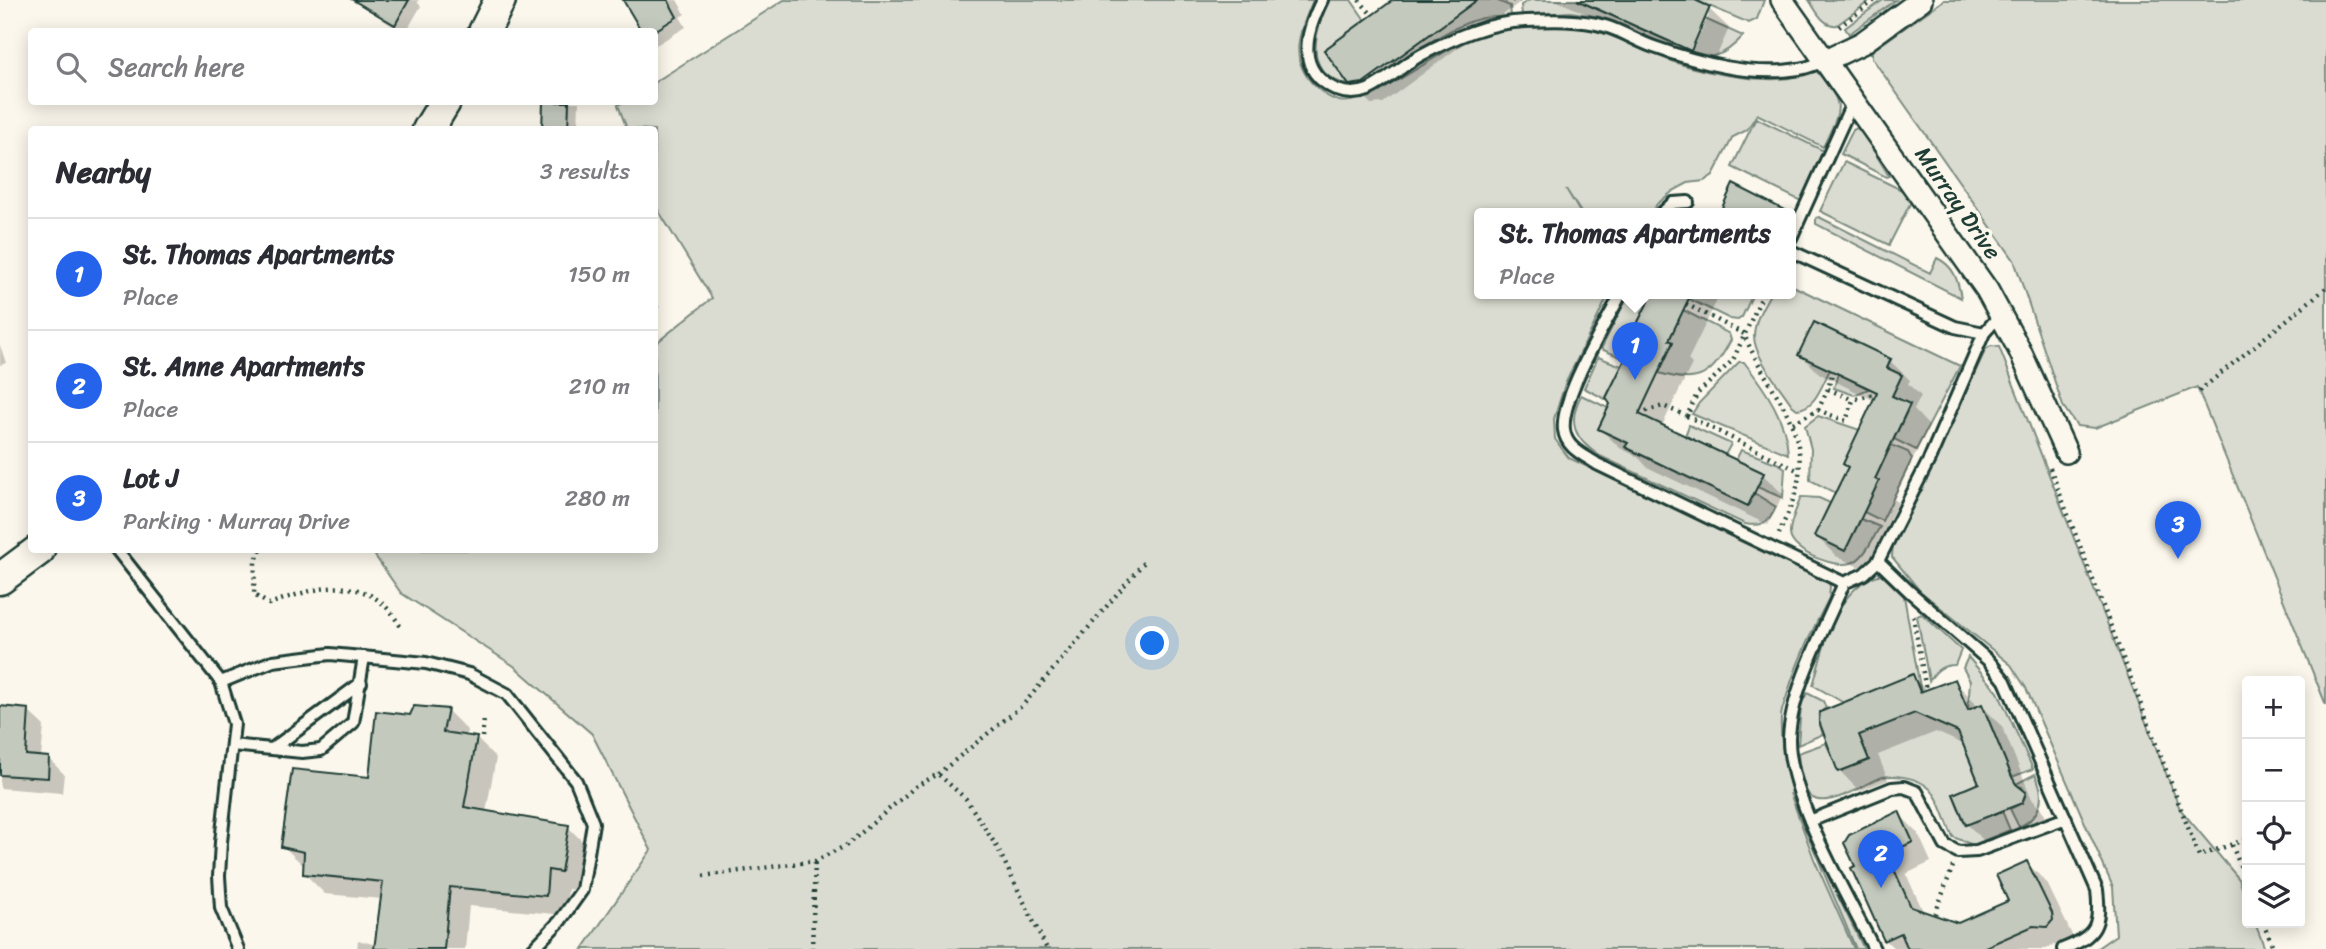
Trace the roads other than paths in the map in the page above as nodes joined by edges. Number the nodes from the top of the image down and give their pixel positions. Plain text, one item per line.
1 (499, 0) edge
2 (1322, 0) edge
3 (1782, 0) edge
4 (1921, 0) edge
5 (486, 28) edge
6 (1819, 53) junction
7 (1853, 101) junction
8 (443, 105) edge
9 (430, 126) edge
10 (1688, 202) dead end
11 (1668, 208) edge
12 (1796, 227) edge
13 (1796, 253) edge
14 (1618, 299) edge
15 (2000, 316) junction
16 (1984, 333) junction
17 (2066, 452) dead end
18 (35, 553) edge
19 (119, 553) edge
20 (1878, 561) junction
21 (0, 579) edge
22 (1844, 583) junction
23 (364, 657) junction
24 (221, 682) junction
25 (361, 683) junction
26 (232, 745) junction
27 (272, 749) junction
28 (2066, 818) junction
29 (1810, 821) junction
30 (238, 949) edge
31 (533, 949) edge
32 (1874, 949) edge
33 (2063, 949) edge

1 - 5 main road
2 - 6 lane
3 - 6 street, Murray Drive
4 - 6 street
6 - 7 street, Murray Drive
7 - 12 lane
7 - 15 street, Murray Drive
8 - 9 main road
10 - 11 lane
13 - 16 lane
14 - 22 lane
15 - 16 lane
15 - 17 street, Murray Drive
16 - 20 lane
18 - 21 main road
19 - 24 lane
20 - 22 lane
20 - 28 lane
22 - 29 lane
23 - 24 lane
23 - 25 lane
23 - 31 lane
24 - 26 lane
25 - 27 lane
25 - 27 lane
26 - 27 lane
26 - 30 lane
28 - 29 lane
28 - 33 lane
29 - 32 lane

